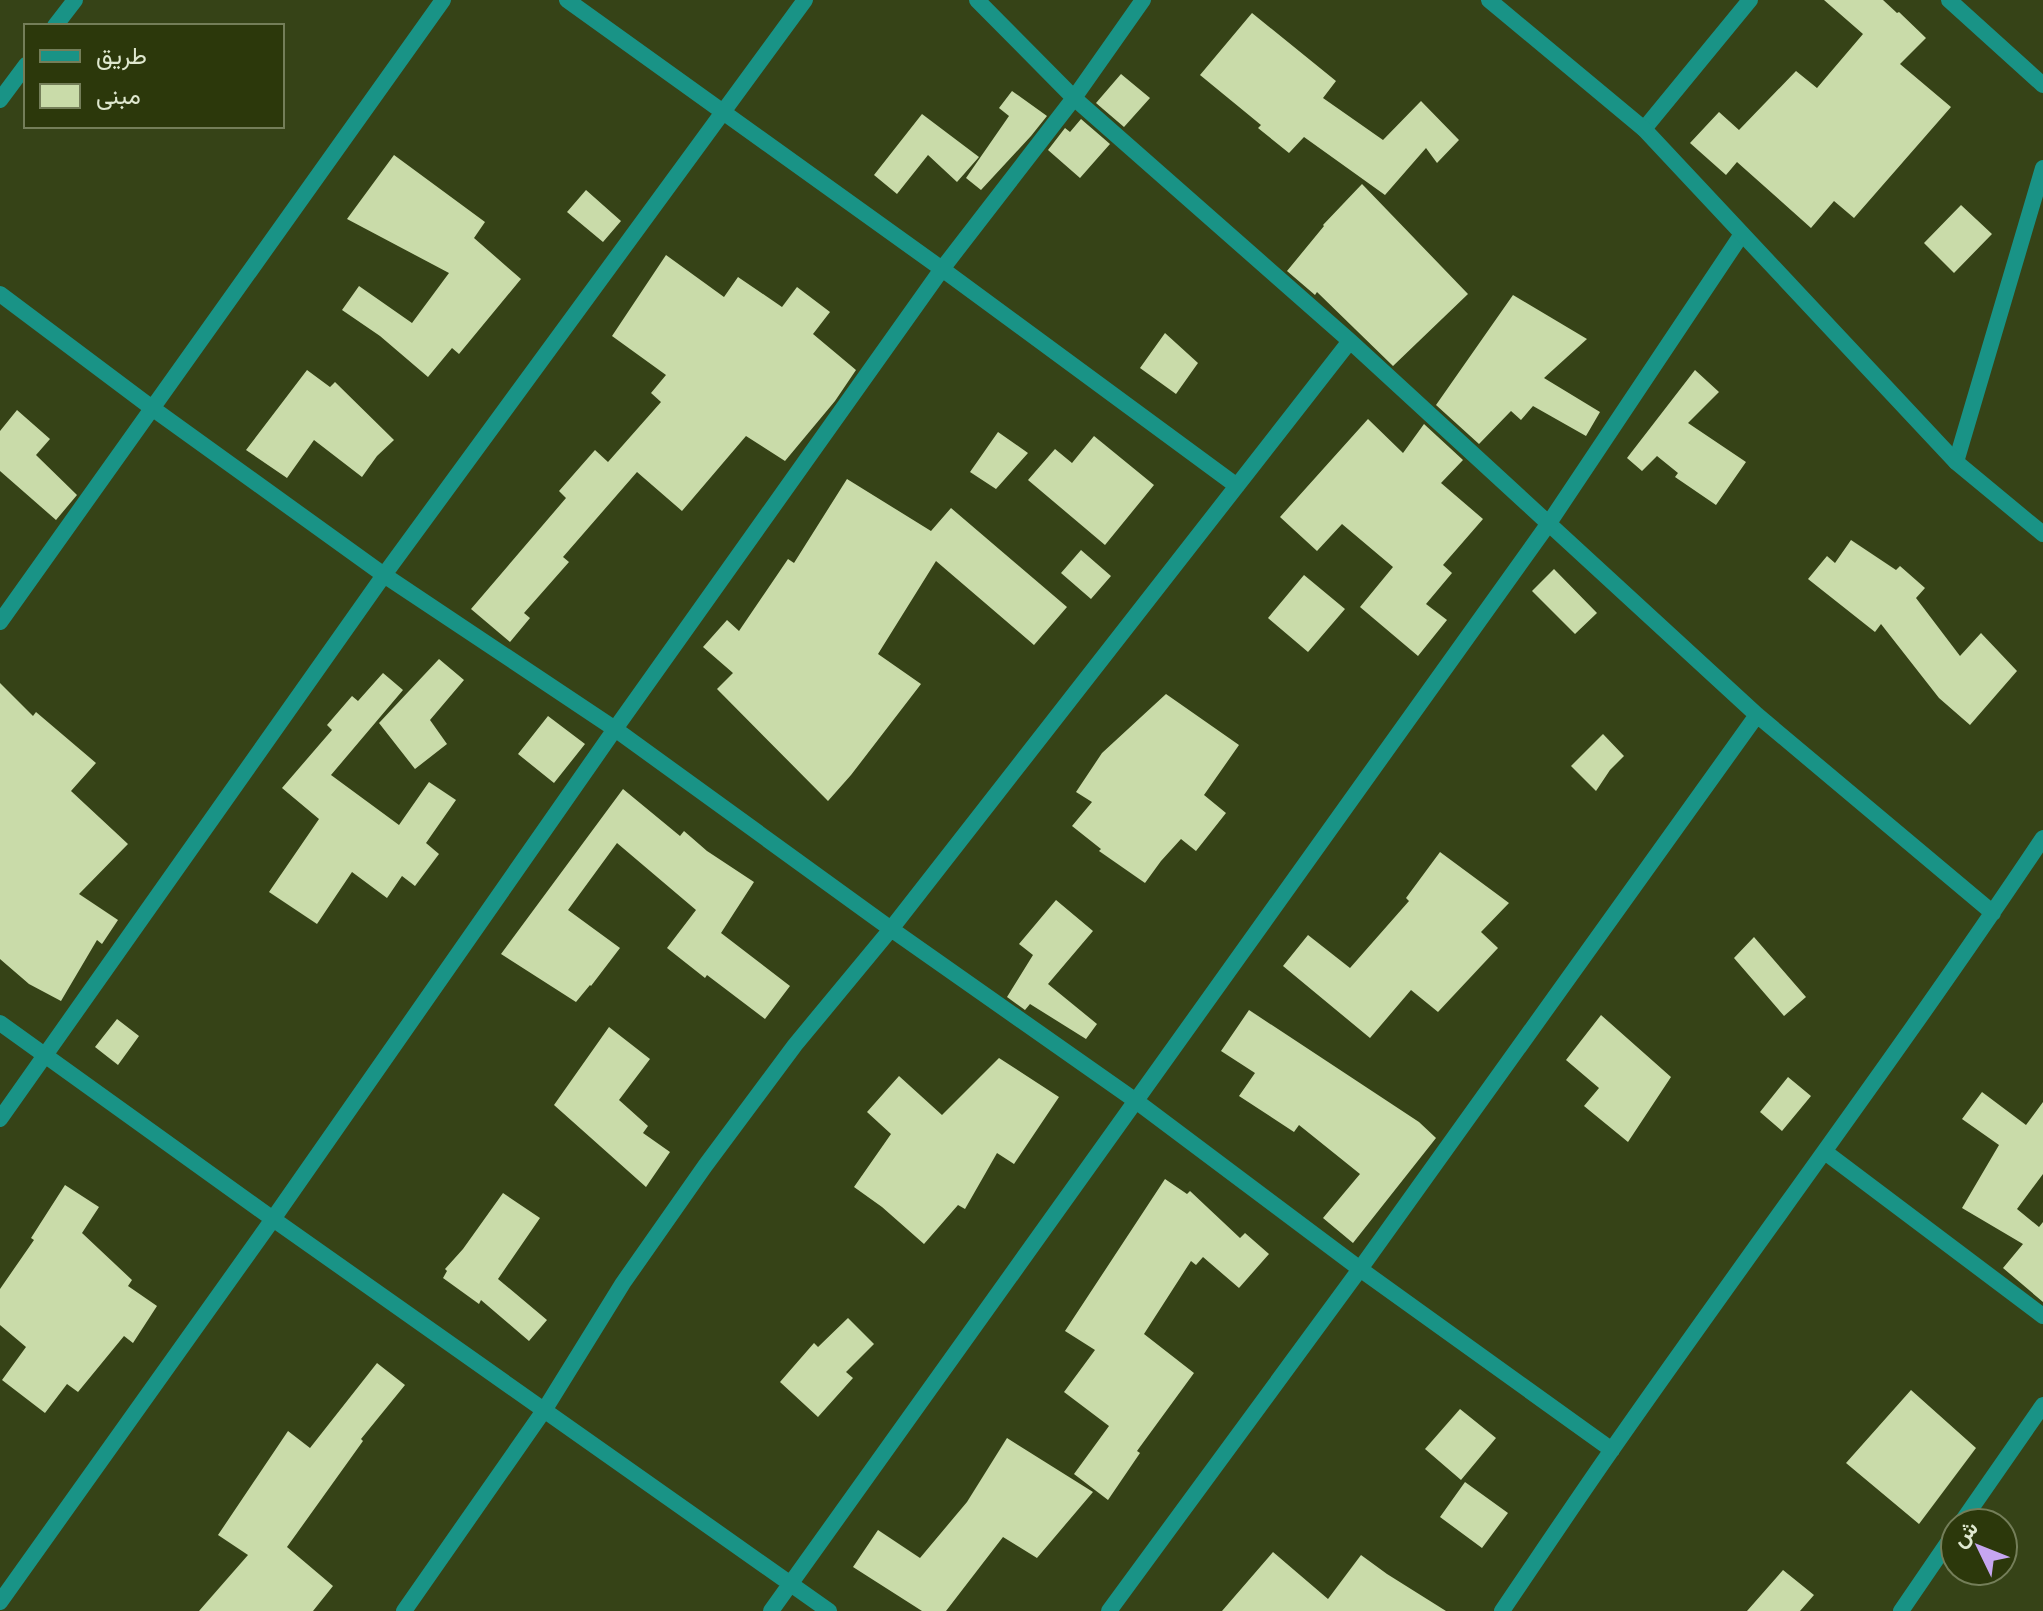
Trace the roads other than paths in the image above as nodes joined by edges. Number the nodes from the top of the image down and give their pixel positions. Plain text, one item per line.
1 (75, 0) edge
2 (443, 0) edge
3 (567, 0) edge
4 (805, 0) edge
5 (977, 0) edge
6 (1143, 0) edge
7 (1489, 0) edge
8 (1750, 0) edge
9 (1949, 0) edge
10 (57, 24) edge
11 (24, 68) edge
12 (2043, 85) edge
13 (1074, 98) junction
14 (0, 100) edge
15 (724, 111) junction
16 (1644, 129) junction
17 (2043, 168) edge
18 (1742, 234) junction
19 (942, 269) junction
20 (0, 294) edge
21 (1350, 341) junction
22 (152, 408) junction
23 (1956, 462) junction
24 (1237, 486) junction
25 (1549, 523) junction
26 (2043, 534) edge
27 (384, 575) junction
28 (0, 622) edge
29 (1757, 715) junction
30 (615, 729) junction
31 (2043, 838) edge
32 (1993, 913) junction
33 (891, 929) junction
34 (0, 1023) edge
35 (46, 1056) junction
36 (1136, 1101) junction
37 (0, 1119) edge
38 (1825, 1152) junction
39 (273, 1219) junction
40 (1360, 1269) junction
41 (2043, 1316) edge
42 (2043, 1405) edge
43 (545, 1409) junction
44 (1612, 1450) junction
45 (1972, 1507) edge
46 (1939, 1555) edge
47 (791, 1584) junction
48 (0, 1602) edge
49 (404, 1611) edge
50 (771, 1611) edge
51 (829, 1611) edge
52 (1109, 1611) edge
53 (1502, 1611) edge
54 (1901, 1611) edge

1 - 10 street
2 - 22 street
3 - 15 street
4 - 15 street
5 - 13 street
6 - 13 street
7 - 16 street
8 - 16 street
9 - 12 street
11 - 14 street
13 - 19 street
13 - 21 street
15 - 19 street
15 - 27 street
16 - 18 street
17 - 23 street
18 - 23 street
18 - 25 street
19 - 24 street
19 - 30 street
20 - 22 street
21 - 24 street
21 - 25 street
22 - 27 street
22 - 28 street
23 - 26 street
24 - 33 street
25 - 29 street
25 - 36 street
27 - 30 street
27 - 35 street
29 - 32 street
29 - 40 street
30 - 33 street
30 - 39 street
31 - 32 street
32 - 38 street
33 - 36 street
33 - 43 street
34 - 35 street
35 - 37 street
35 - 39 street
36 - 40 street
36 - 47 street
38 - 41 street
38 - 44 street
39 - 43 street
39 - 48 street
40 - 44 street
40 - 52 street
42 - 45 street
43 - 47 street
43 - 49 street
44 - 53 street
46 - 54 street
47 - 50 street
47 - 51 street

